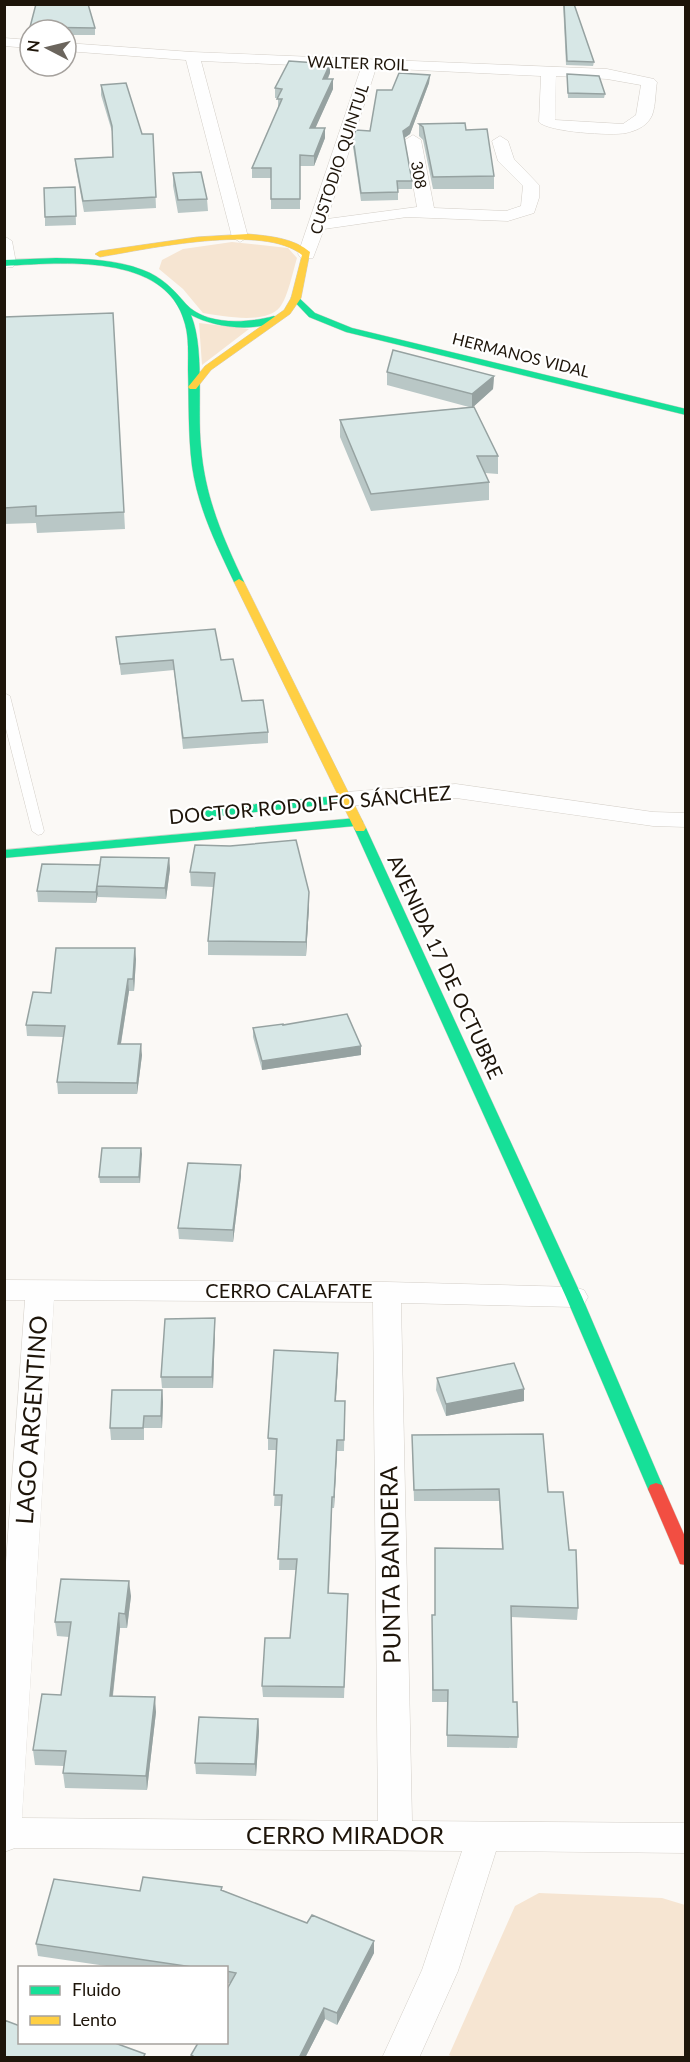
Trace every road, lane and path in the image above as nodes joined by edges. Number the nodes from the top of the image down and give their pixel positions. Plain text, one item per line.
1 (78, 48) edge
2 (192, 56) junction
3 (370, 64) junction
4 (549, 71) junction
5 (413, 140) dead end
6 (500, 141) dead end
7 (426, 211) junction
8 (318, 225) junction
9 (240, 237) junction
10 (4, 241) edge
11 (183, 244) junction
12 (307, 254) junction
13 (48, 261) junction
14 (6, 263) edge
15 (158, 280) junction
16 (296, 298) junction
17 (185, 307) junction
18 (276, 320) junction
19 (349, 330) junction
20 (193, 387) junction
21 (686, 412) edge
22 (4, 696) edge
23 (346, 799) junction
24 (197, 814) dead end
25 (686, 820) edge
26 (357, 822) junction
27 (38, 830) dead end
28 (4, 854) edge
29 (4, 1290) edge
30 (40, 1290) junction
31 (387, 1292) junction
32 (574, 1297) junction
33 (686, 1559) edge
34 (5, 1834) edge
35 (395, 1837) junction
36 (484, 1837) junction
37 (686, 1838) edge
38 (400, 2058) edge

1 - 2 street, WALTER ROIL
2 - 3 street, WALTER ROIL
2 - 9 street
3 - 4 street, WALTER ROIL
3 - 8 street, CUSTODIO QUINTUL
4 - 4 street, WALTER ROIL
5 - 7 street, 308
6 - 7 street
7 - 8 street
8 - 12 street, CUSTODIO QUINTUL
9 - 11 main road
9 - 12 main road
10 - 14 street
11 - 13 main road
11 - 15 main road
12 - 16 main road
13 - 14 main road
13 - 15 main road
15 - 17 main road
16 - 18 main road
16 - 19 main road, HERMANOS VIDAL
17 - 18 main road, HERMANOS VIDAL
17 - 20 main road, AVENIDA 17 DE OCTUBRE
18 - 19 main road, HERMANOS VIDAL
18 - 20 main road
19 - 21 main road, HERMANOS VIDAL
20 - 23 main road, AVENIDA 17 DE OCTUBRE
22 - 27 lane
23 - 24 main road, DOCTOR RODOLFO SÁNCHEZ
23 - 25 street, DOCTOR RODOLFO SÁNCHEZ
23 - 26 main road, AVENIDA 17 DE OCTUBRE
26 - 28 main road, DOCTOR RODOLFO SÁNCHEZ
26 - 32 main road, AVENIDA 17 DE OCTUBRE
29 - 30 street, CERRO CALAFATE
30 - 31 street, CERRO CALAFATE
30 - 34 street, LAGO ARGENTINO
31 - 32 street, CERRO CALAFATE
31 - 35 street, PUNTA BANDERA
32 - 33 main road, AVENIDA 17 DE OCTUBRE
34 - 35 street, CERRO MIRADOR
35 - 36 street, CERRO MIRADOR
36 - 37 street, CERRO MIRADOR
36 - 38 street

